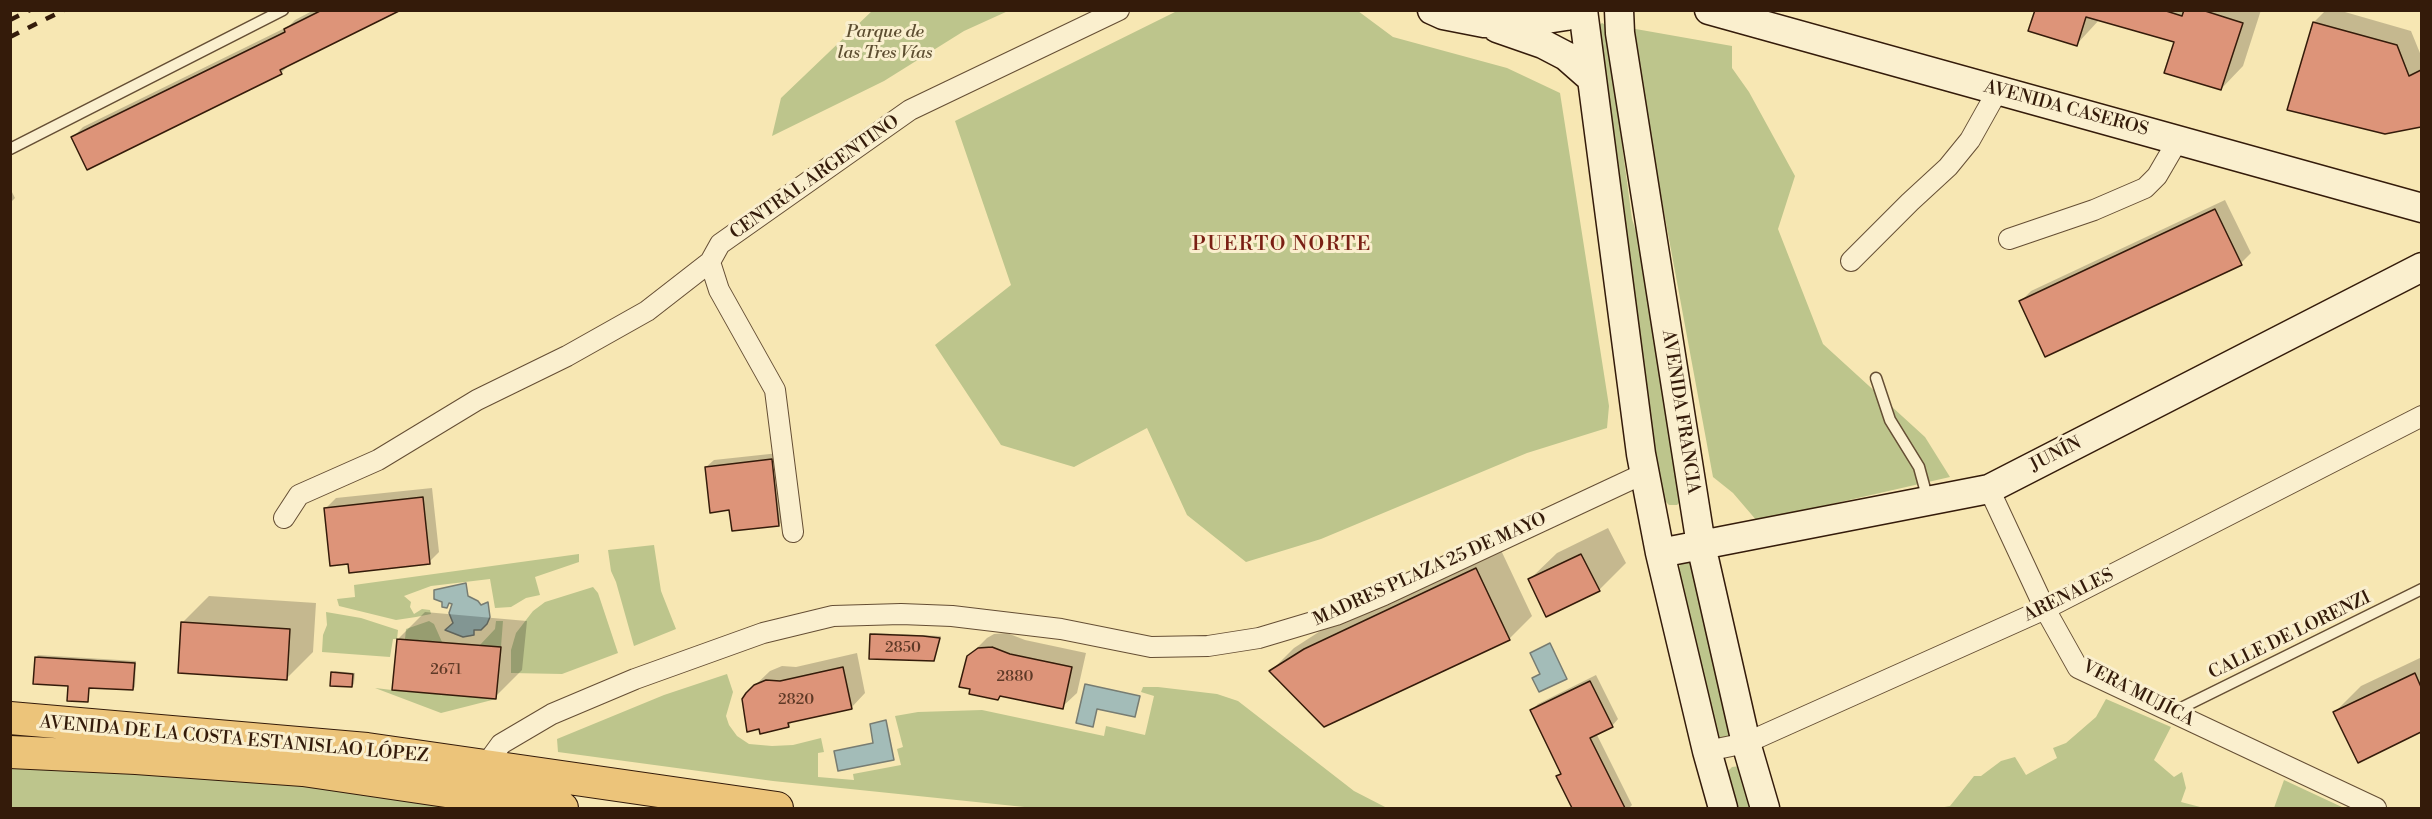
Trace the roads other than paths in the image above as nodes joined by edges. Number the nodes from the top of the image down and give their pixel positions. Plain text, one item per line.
1 (283, 10) edge
2 (1119, 10) edge
3 (1432, 10) edge
4 (1583, 10) edge
5 (1619, 10) edge
6 (1712, 11) edge
7 (1484, 23) junction
8 (1591, 78) junction
9 (1998, 90) junction
10 (2178, 140) junction
11 (10, 149) edge
12 (2421, 208) edge
13 (2009, 239) dead end
14 (1851, 261) dead end
15 (710, 262) junction
16 (2421, 267) edge
17 (1876, 378) dead end
18 (2421, 416) edge
19 (1647, 485) junction
20 (1692, 488) junction
21 (1989, 489) junction
22 (1928, 500) junction
23 (284, 518) dead end
24 (792, 532) dead end
25 (1701, 545) junction
26 (1660, 553) junction
27 (2421, 589) edge
28 (2045, 609) junction
29 (2172, 712) junction
30 (10, 718) edge
31 (1746, 743) junction
32 (1707, 751) junction
33 (10, 752) edge
34 (485, 766) junction
35 (475, 795) junction
36 (562, 808) edge
37 (777, 808) edge
38 (1723, 808) edge
39 (1765, 808) edge
40 (2376, 808) edge

1 - 11 lane
2 - 15 street, CENTRAL ARGENTINO
3 - 7 main road
4 - 7 main road
4 - 8 main road
5 - 20 main road, AVENIDA FRANCIA
6 - 9 main road, AVENIDA CASEROS
7 - 8 main road
8 - 19 main road
9 - 10 main road, AVENIDA CASEROS
9 - 14 street
10 - 12 main road, AVENIDA CASEROS
10 - 13 street
15 - 23 street, CENTRAL ARGENTINO
15 - 24 street
16 - 21 main road, JUNÍN
17 - 22 lane
18 - 28 street, ARENALES
19 - 20 main road
19 - 26 main road
19 - 34 street, MADRES PLAZA 25 DE MAYO
20 - 25 main road, AVENIDA FRANCIA
21 - 22 main road, JUNÍN
21 - 28 street, VERA MUJÍCA
22 - 25 main road, JUNÍN
25 - 26 main road, JUNÍN
25 - 31 main road, AVENIDA FRANCIA
26 - 32 main road
27 - 29 lane, CALLE DE LORENZI
28 - 29 street, VERA MUJÍCA
28 - 31 street, ARENALES
29 - 40 street, VERA MUJÍCA
30 - 34 main road, AVENIDA DE LA COSTA ESTANISLAO LÓPEZ
31 - 32 street, ARENALES
31 - 39 main road, AVENIDA FRANCIA
32 - 38 main road
33 - 35 main road, AVENIDA DE LA COSTA ESTANISLAO LÓPEZ
34 - 35 street, MADRES PLAZA 25 DE MAYO
34 - 37 main road, AVENIDA DE LA COSTA ESTANISLAO LÓPEZ
35 - 36 main road, AVENIDA DE LA COSTA ESTANISLAO LÓPEZ

